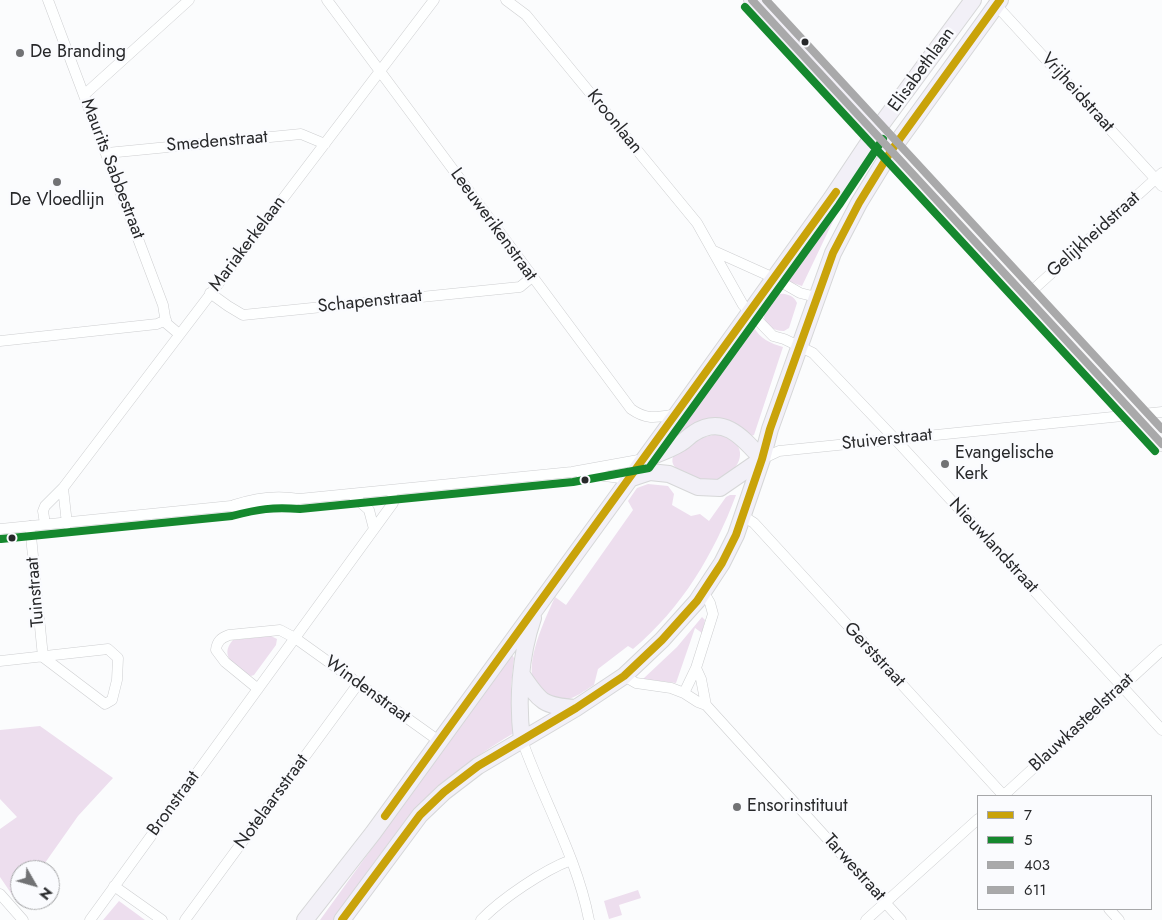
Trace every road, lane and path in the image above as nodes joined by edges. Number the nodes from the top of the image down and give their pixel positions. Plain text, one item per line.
1 (48, 0) edge
2 (189, 0) edge
3 (327, 0) edge
4 (434, 0) edge
5 (506, 0) edge
6 (752, 0) edge
7 (973, 0) edge
8 (996, 2) edge
9 (380, 71) junction
10 (84, 95) junction
11 (875, 133) junction
12 (324, 144) junction
13 (891, 151) junction
14 (107, 153) junction
15 (1160, 179) edge
16 (714, 251) junction
17 (532, 278) junction
18 (774, 278) junction
19 (210, 293) junction
20 (816, 297) junction
21 (1025, 297) junction
22 (749, 312) junction
23 (166, 320) junction
24 (179, 334) junction
25 (0, 341) edge
26 (799, 346) junction
27 (1162, 412) edge
28 (678, 414) junction
29 (1136, 416) junction
30 (895, 439) junction
31 (1162, 444) edge
32 (762, 459) junction
33 (644, 460) junction
34 (572, 472) junction
35 (630, 479) junction
36 (63, 488) junction
37 (392, 490) junction
38 (351, 494) junction
39 (743, 516) junction
40 (45, 524) junction
41 (67, 524) junction
42 (30, 526) junction
43 (0, 529) edge
44 (374, 529) junction
45 (703, 591) junction
46 (541, 600) junction
47 (295, 638) junction
48 (1162, 650) edge
49 (43, 657) junction
50 (0, 661) edge
51 (696, 668) junction
52 (522, 675) junction
53 (624, 676) junction
54 (358, 684) junction
55 (1122, 686) junction
56 (258, 689) junction
57 (684, 692) junction
58 (706, 704) junction
59 (576, 708) junction
60 (1162, 730) edge
61 (522, 740) junction
62 (439, 741) junction
63 (1003, 795) edge
64 (1005, 795) edge
65 (977, 819) edge
66 (571, 860) junction
67 (114, 886) junction
68 (0, 894) edge
69 (885, 903) junction
70 (1109, 910) edge
71 (23, 920) edge
72 (90, 920) edge
73 (162, 920) edge
74 (185, 920) edge
75 (305, 920) edge
76 (342, 920) edge
77 (481, 920) edge
78 (590, 920) edge
79 (866, 920) edge
80 (901, 920) edge
81 (1119, 920) edge

1 - 10 street, Maurits Sabbestraat
2 - 10 street
3 - 9 street, Leeuwerikenstraat
4 - 9 street, Mariakerkelaan
5 - 16 street, Kroonlaan
6 - 11 main road
7 - 11 main road, Elisabethlaan
8 - 13 main road, Elisabethlaan
8 - 15 street, Vrijheidstraat
9 - 12 street, Mariakerkelaan
9 - 17 street, Leeuwerikenstraat
10 - 14 street, Maurits Sabbestraat
11 - 13 main road
11 - 18 main road, Elisabethlaan
12 - 14 street, Smedenstraat
12 - 19 street, Mariakerkelaan
13 - 20 main road, Elisabethlaan
13 - 21 street
14 - 23 street, Maurits Sabbestraat
15 - 21 street, Gelijkheidstraat
16 - 18 street
16 - 22 street, Kroonlaan
17 - 19 street, Schapenstraat
17 - 28 street, Leeuwerikenstraat
18 - 20 street
18 - 22 main road, Elisabethlaan
19 - 24 street, Mariakerkelaan
20 - 26 main road, Elisabethlaan
21 - 29 street
22 - 26 street
22 - 28 main road, Elisabethlaan
23 - 24 street, Maurits Sabbestraat
23 - 25 street
24 - 36 street, Mariakerkelaan
26 - 30 street, Nieuwlandstraat
26 - 32 main road, Elisabethlaan
27 - 29 street, Stuiverstraat
28 - 33 main road, Elisabethlaan
29 - 30 street, Stuiverstraat
29 - 31 street
30 - 32 street, Stuiverstraat
30 - 55 street, Nieuwlandstraat
32 - 33 main road, Elisabethlaan
32 - 35 main road
32 - 39 main road, Elisabethlaan
33 - 34 street
33 - 35 main road, Elisabethlaan
34 - 35 street
34 - 37 street
35 - 46 main road, Elisabethlaan
36 - 40 street, Mariakerkelaan
36 - 41 street
37 - 38 street
37 - 44 street, Bronstraat
38 - 41 street
38 - 44 street
39 - 45 main road, Elisabethlaan
39 - 63 street, Gerststraat
40 - 41 street
40 - 42 street
42 - 43 street
42 - 49 street, Tuinstraat
44 - 47 street, Bronstraat
45 - 51 street
45 - 53 main road, Elisabethlaan
46 - 52 main road, Elisabethlaan
46 - 62 main road, Elisabethlaan
47 - 54 street, Windenstraat
47 - 56 street, Bronstraat
47 - 56 street
48 - 55 street, Blauwkasteelstraat
49 - 49 street
49 - 50 street
51 - 57 street
51 - 58 street
52 - 59 main road
52 - 61 main road, Elisabethlaan
53 - 57 street, Tarwestraat
53 - 59 main road, Elisabethlaan
54 - 62 street, Windenstraat
54 - 74 street, Notelaarsstraat
55 - 60 street, Nieuwlandstraat
55 - 64 street, Blauwkasteelstraat
56 - 67 street, Bronstraat
57 - 58 street, Tarwestraat
58 - 69 street, Tarwestraat
59 - 61 main road, Elisabethlaan
61 - 66 street
61 - 76 main road, Elisabethlaan
62 - 75 main road, Elisabethlaan
65 - 69 street
66 - 77 street
66 - 78 street
67 - 72 street, Bronstraat
67 - 73 street
68 - 71 street
69 - 79 street
69 - 80 street, Tarwestraat
70 - 81 street

